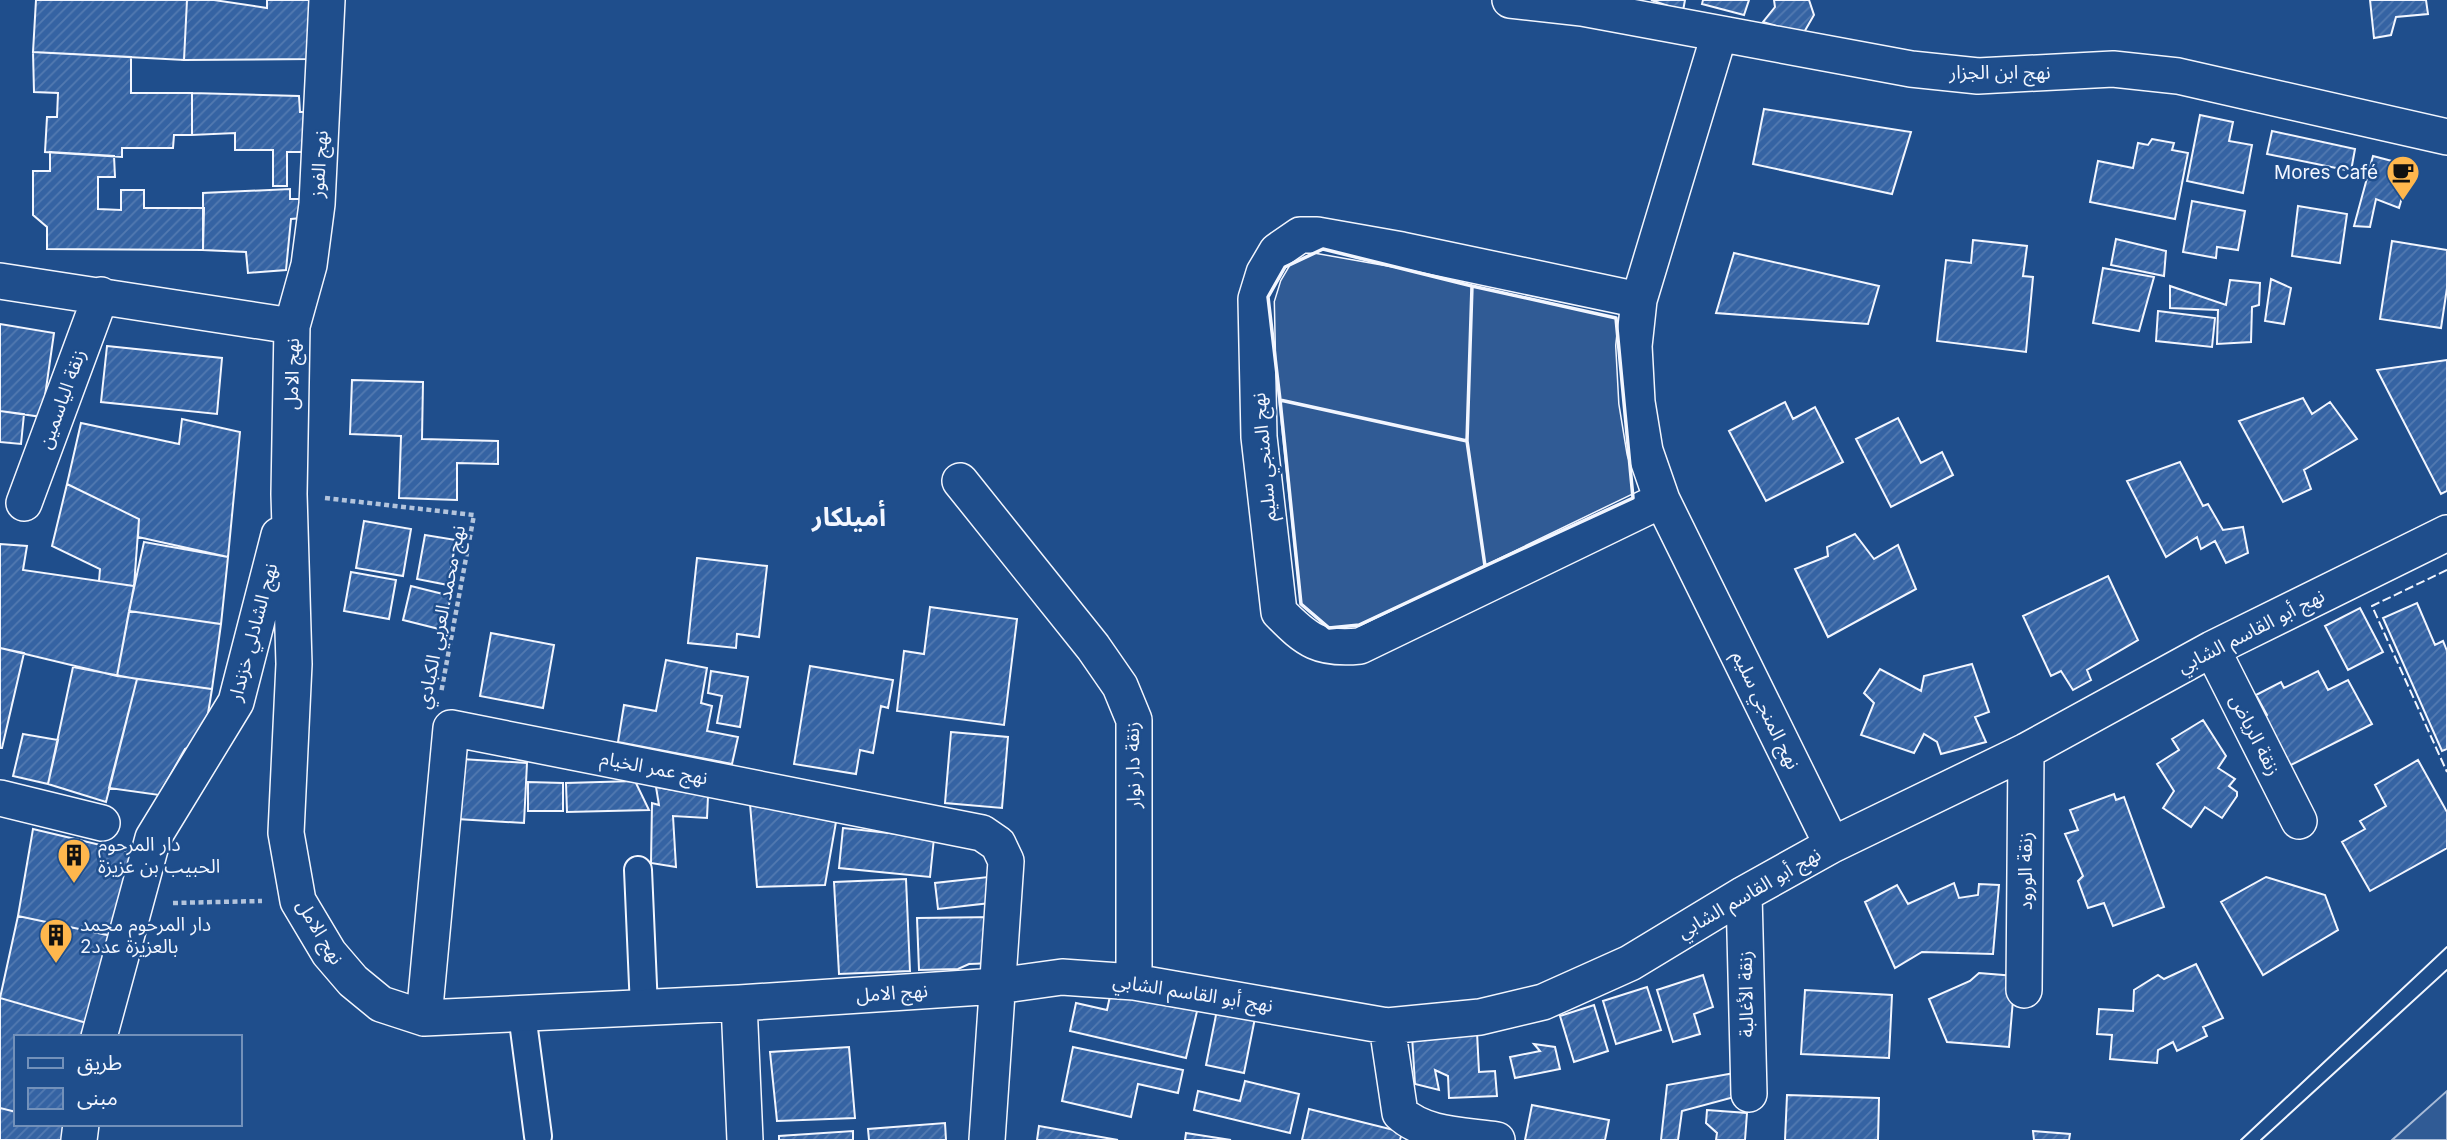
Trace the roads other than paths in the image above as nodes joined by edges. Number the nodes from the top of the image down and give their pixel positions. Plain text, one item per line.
1 (327, 0) edge
2 (1510, 0) edge
3 (1579, 4) edge
4 (1719, 35) junction
5 (2447, 136) edge
6 (0, 281) edge
7 (101, 295) junction
8 (1639, 299) junction
9 (292, 326) junction
10 (960, 481) dead end
11 (289, 494) junction
12 (1662, 499) junction
13 (24, 503) dead end
14 (2447, 533) edge
15 (2212, 649) junction
16 (2026, 751) junction
17 (1, 804) edge
18 (2299, 821) dead end
19 (102, 823) dead end
20 (1832, 845) junction
21 (638, 870) dead end
22 (1744, 894) junction
23 (1134, 982) junction
24 (997, 986) junction
25 (2024, 990) dead end
26 (739, 1003) junction
27 (644, 1008) junction
28 (522, 1014) junction
29 (424, 1017) junction
30 (1387, 1026) junction
31 (100, 1035) edge
32 (1749, 1094) dead end
33 (538, 1136) dead end
34 (746, 1140) edge
35 (987, 1140) edge
36 (1497, 1140) edge

1 - 9 street, نهج الفوز
2 - 3 street, نهج ابن الجزار
3 - 4 street, نهج ابن الجزار
4 - 5 street, نهج ابن الجزار
4 - 8 street, نهج المنجي سليم
6 - 7 street, نهج الامل
7 - 9 street, نهج الامل
7 - 13 street, زنقة الياسمين
8 - 12 street, نهج المنجي سليم
8 - 12 street, نهج المنجي سليم
9 - 11 street, نهج الامل
10 - 23 street, زنقة دار نوار
11 - 29 street, نهج الامل
11 - 31 street, نهج الشادلي خزندار
12 - 20 street, نهج المنجي سليم
14 - 15 street, نهج أبو القاسم الشابي
15 - 16 street, نهج أبو القاسم الشابي
15 - 18 street, زنقة الرياض
16 - 20 street, نهج أبو القاسم الشابي
16 - 25 street, زنقة الورود
17 - 19 street
20 - 22 street, نهج أبو القاسم الشابي
21 - 27 street
22 - 30 street, نهج أبو القاسم الشابي
22 - 32 street, زنقة الأغالبة
23 - 24 street, نهج أبو القاسم الشابي
23 - 30 street, نهج أبو القاسم الشابي
24 - 26 street, نهج الامل
24 - 29 street, نهج عمر الخيام
24 - 35 street
26 - 27 street, نهج الامل
26 - 34 street
27 - 28 street, نهج الامل
28 - 29 street, نهج الامل
28 - 33 street
30 - 36 street

